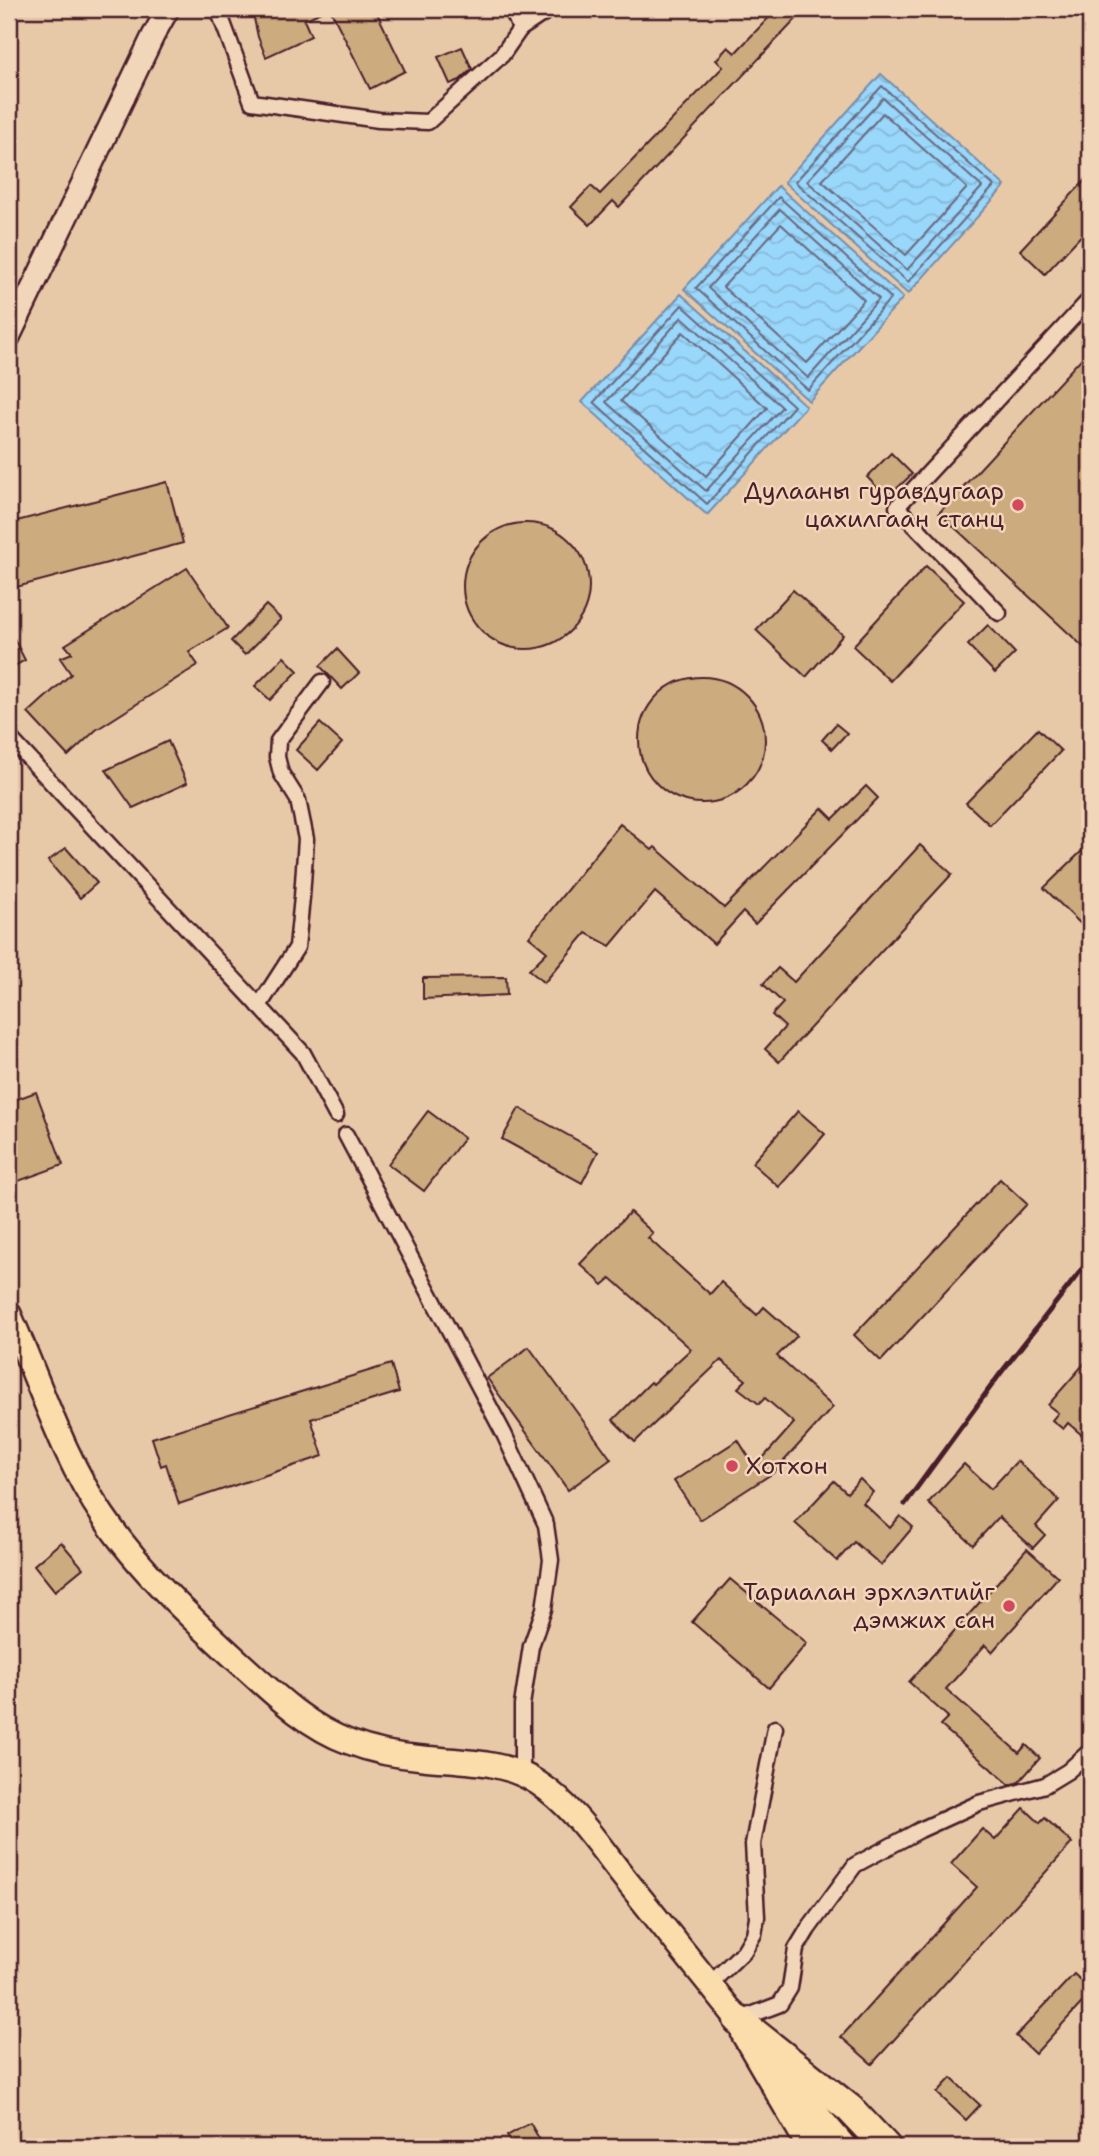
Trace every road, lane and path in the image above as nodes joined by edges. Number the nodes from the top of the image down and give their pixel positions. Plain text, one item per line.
1 (168, 9) edge
2 (218, 9) edge
3 (512, 9) edge
4 (550, 9) edge
5 (520, 29) junction
6 (1090, 299) edge
7 (9, 337) edge
8 (999, 612) dead end
9 (322, 682) dead end
10 (9, 737) edge
11 (259, 1006) junction
12 (336, 1115) dead end
13 (346, 1135) dead end
14 (9, 1314) edge
15 (775, 1728) dead end
16 (1090, 1751) edge
17 (522, 1773) junction
18 (710, 1984) junction
19 (738, 2020) junction
20 (812, 2147) edge
21 (845, 2147) edge
22 (886, 2147) edge

1 - 7 street
2 - 5 street
3 - 5 street
4 - 5 street
6 - 8 street
9 - 11 street
10 - 11 street
11 - 12 street
13 - 17 street
14 - 17 main road
15 - 18 street
16 - 19 street
17 - 18 main road
18 - 19 main road
19 - 20 highway
19 - 21 main road
19 - 22 highway

